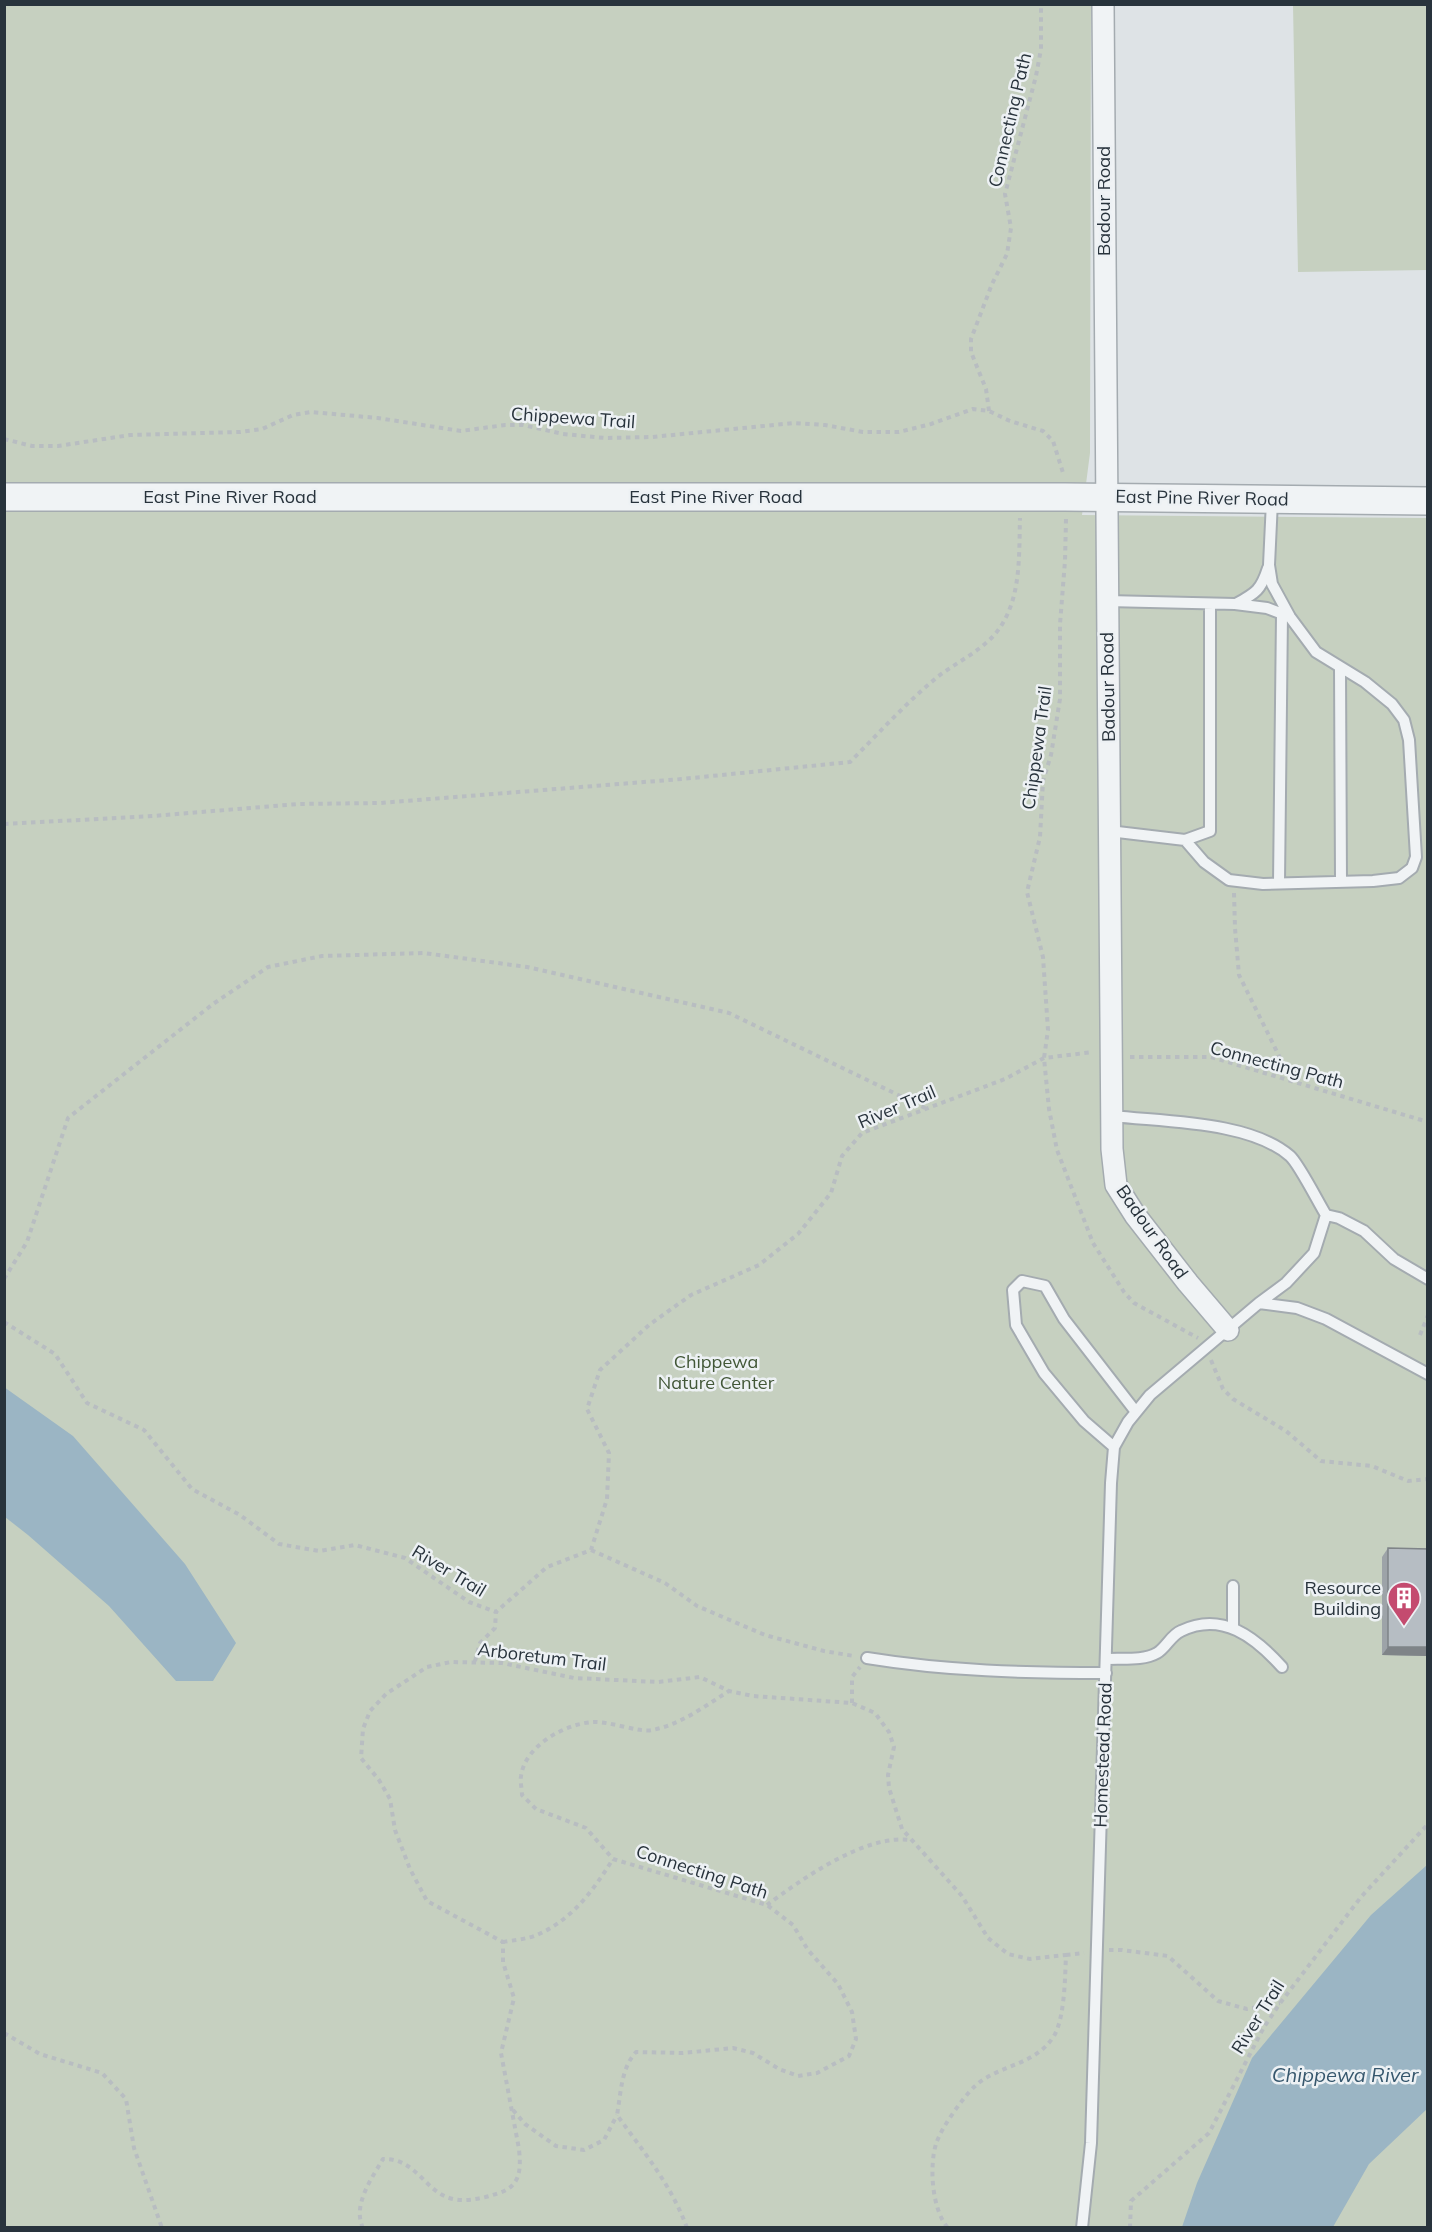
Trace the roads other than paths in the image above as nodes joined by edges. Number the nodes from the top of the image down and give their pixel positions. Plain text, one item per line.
1 (1103, 4) edge
2 (4, 496) edge
3 (1106, 497) junction
4 (1272, 499) junction
5 (1428, 501) edge
6 (1269, 565) junction
7 (1107, 601) junction
8 (1210, 603) junction
9 (1235, 604) junction
10 (1286, 616) junction
11 (1340, 668) junction
12 (1109, 831) junction
13 (1185, 840) junction
14 (1341, 881) junction
15 (1279, 883) junction
16 (1113, 1116) junction
17 (1326, 1215) junction
18 (1428, 1279) edge
19 (1259, 1302) junction
20 (1228, 1330) junction
21 (1428, 1374) edge
22 (1136, 1412) junction
23 (1114, 1447) junction
24 (1233, 1586) dead end
25 (1233, 1627) junction
26 (867, 1658) road end
27 (1106, 1659) junction
28 (1282, 1667) dead end
29 (1106, 1673) junction
30 (1082, 2228) edge

1 - 3 street, Badour Road
2 - 3 street, East Pine River Road
3 - 4 street, East Pine River Road
3 - 7 street, Badour Road
4 - 5 street, East Pine River Road
4 - 6 lane
6 - 9 lane
6 - 10 lane
7 - 8 lane
7 - 12 street, Badour Road
8 - 9 lane
8 - 13 lane
9 - 10 lane
10 - 11 lane
10 - 15 lane
11 - 14 lane
11 - 14 lane
12 - 13 lane
12 - 16 street, Badour Road
13 - 15 lane
14 - 15 lane
16 - 17 lane
16 - 20 street, Badour Road
17 - 18 lane
17 - 19 lane, Homestead Road
19 - 20 lane, Homestead Road
19 - 21 lane
20 - 22 lane, Homestead Road
22 - 23 lane, Homestead Road
22 - 23 lane
23 - 27 lane, Homestead Road
24 - 25 lane
25 - 27 lane
25 - 28 lane
26 - 29 lane
27 - 29 lane, Homestead Road
29 - 30 lane, Homestead Road

